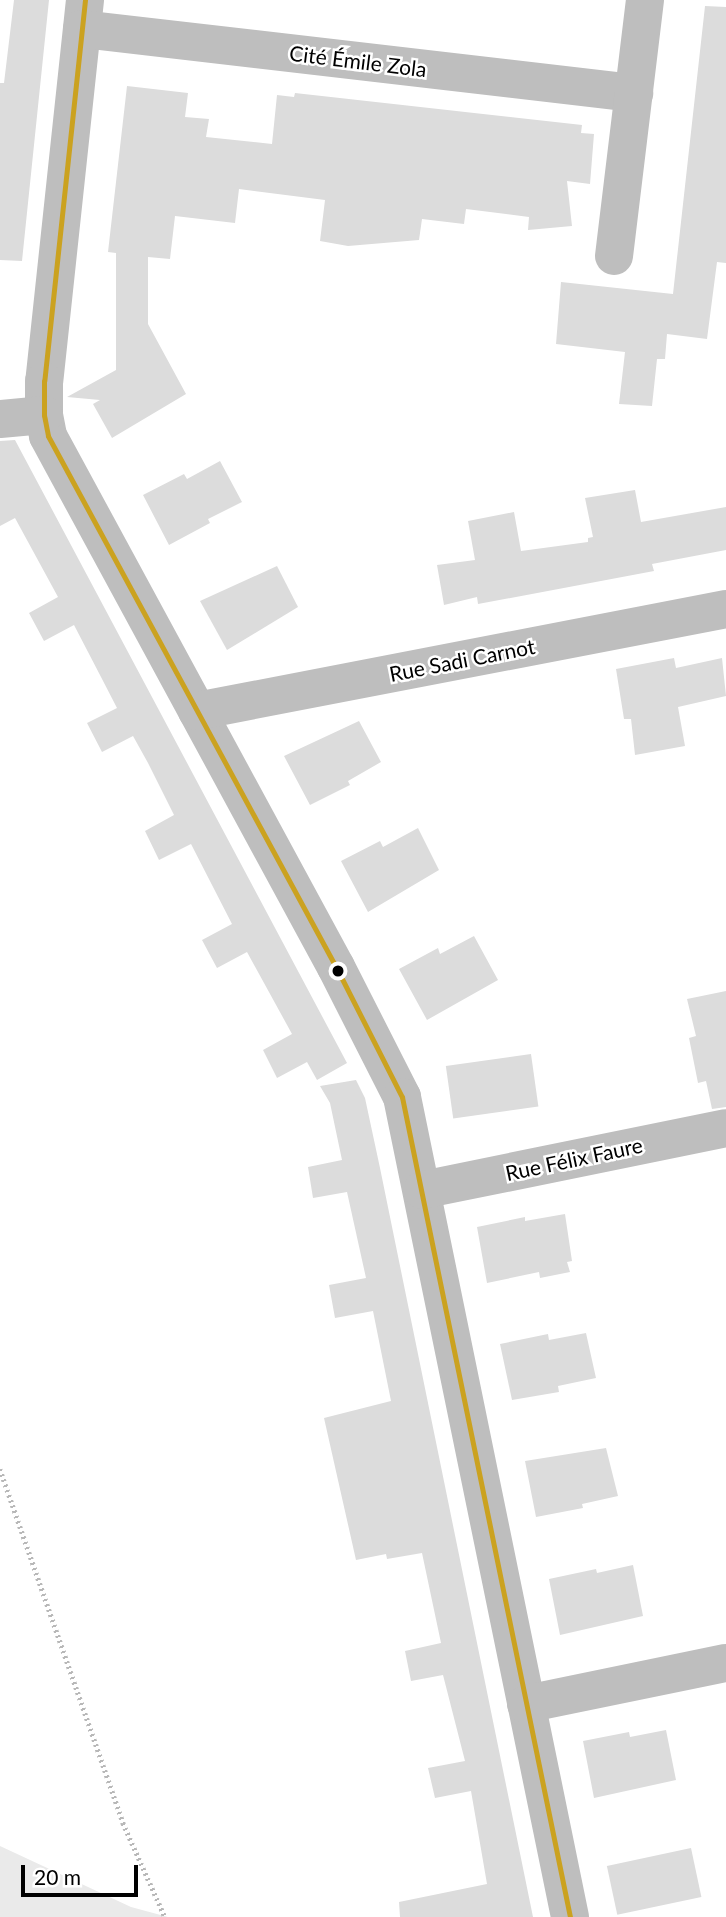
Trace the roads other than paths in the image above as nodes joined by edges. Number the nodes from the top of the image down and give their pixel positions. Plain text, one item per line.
1 (645, 0) edge
2 (83, 14) edge
3 (634, 93) junction
4 (614, 256) dead end
5 (44, 415) junction
6 (0, 419) edge
7 (726, 609) edge
8 (197, 712) junction
9 (726, 1128) edge
10 (422, 1191) junction
11 (726, 1663) edge
12 (526, 1704) junction
13 (570, 1917) edge

1 - 3 street
2 - 3 street, Cité Émile Zola
2 - 5 street
3 - 4 street
5 - 6 street
5 - 8 street
7 - 8 street, Rue Sadi Carnot
8 - 10 street
9 - 10 street, Rue Félix Faure
10 - 12 street
11 - 12 street
12 - 13 street

